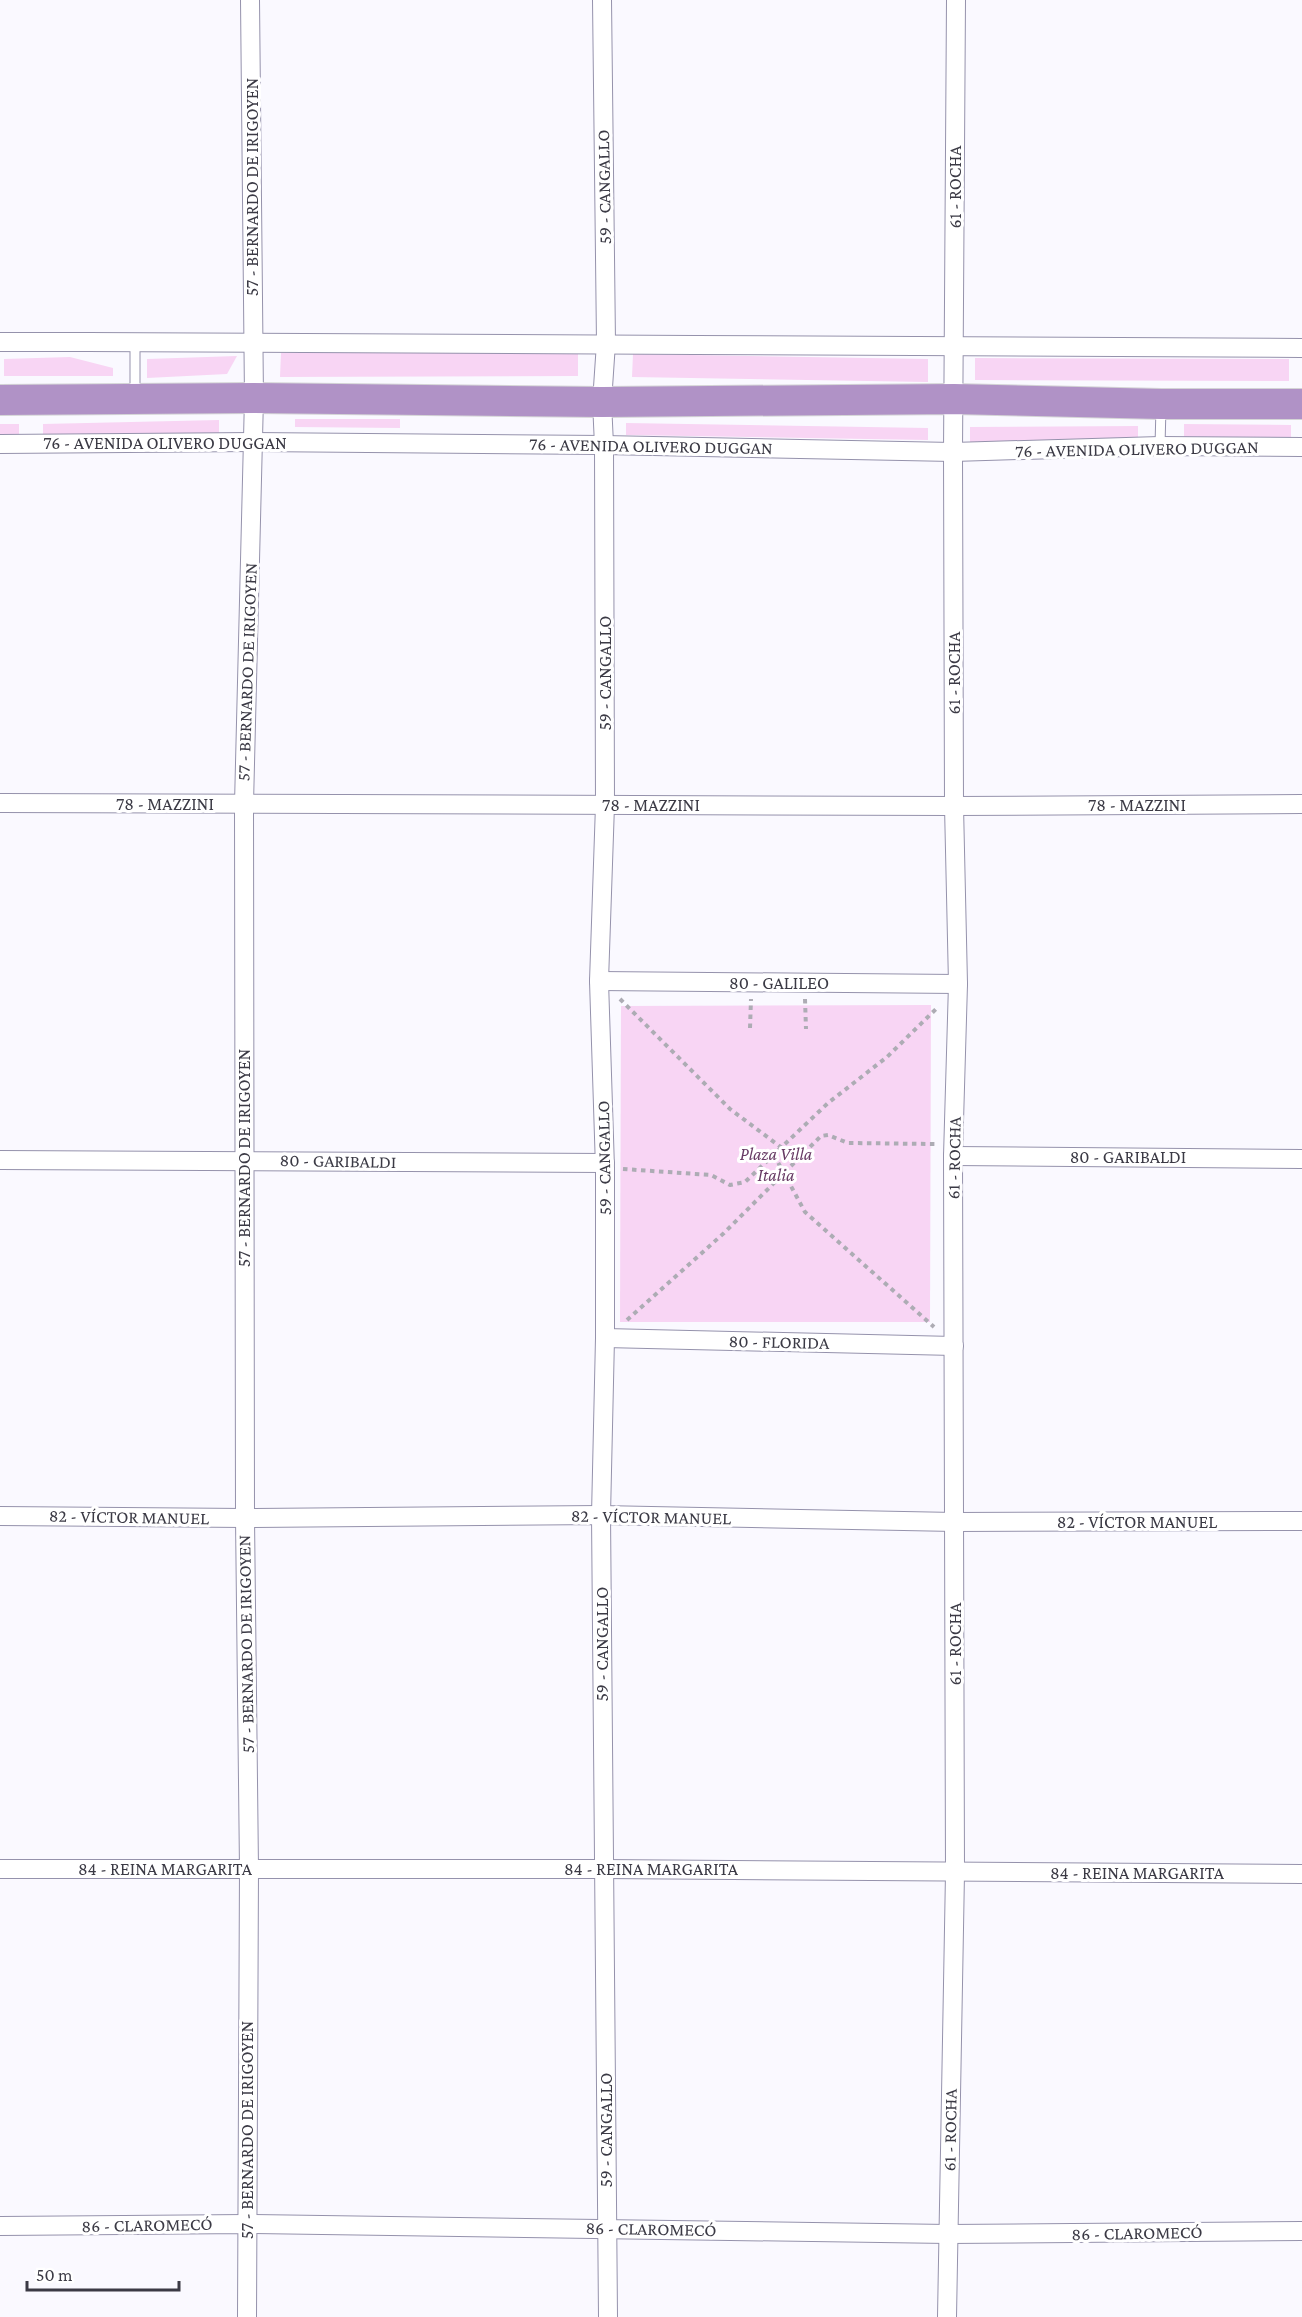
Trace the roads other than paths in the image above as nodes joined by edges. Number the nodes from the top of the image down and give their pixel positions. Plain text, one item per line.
1 (250, 0) edge
2 (602, 0) edge
3 (956, 0) edge
4 (0, 342) edge
5 (135, 342) junction
6 (253, 342) junction
7 (606, 343) junction
8 (954, 348) junction
9 (1302, 348) edge
10 (254, 398) junction
11 (135, 399) junction
12 (954, 399) junction
13 (0, 400) edge
14 (602, 402) junction
15 (1161, 404) junction
16 (1302, 404) edge
17 (253, 442) junction
18 (0, 444) edge
19 (604, 445) junction
20 (1160, 446) junction
21 (1302, 447) edge
22 (953, 452) junction
23 (0, 803) edge
24 (244, 804) junction
25 (1302, 804) edge
26 (605, 805) junction
27 (954, 806) junction
28 (599, 981) junction
29 (958, 984) junction
30 (953, 1150) junction
31 (1302, 1159) edge
32 (0, 1160) edge
33 (245, 1160) junction
34 (605, 1165) junction
35 (607, 1338) junction
36 (954, 1346) junction
37 (601, 1515) junction
38 (0, 1516) edge
39 (245, 1518) junction
40 (1302, 1521) edge
41 (954, 1522) junction
42 (0, 1869) edge
43 (249, 1869) junction
44 (604, 1869) junction
45 (955, 1873) junction
46 (1302, 1874) edge
47 (247, 2224) junction
48 (0, 2226) edge
49 (606, 2228) junction
50 (1302, 2231) edge
51 (948, 2235) junction
52 (247, 2317) edge
53 (608, 2317) edge
54 (947, 2317) edge

1 - 6 street, 57 - BERNARDO DE IRIGOYEN
2 - 7 street, 59 - CANGALLO
3 - 8 street, 61 - ROCHA
4 - 5 street
5 - 6 street
5 - 11 lane
6 - 7 street
6 - 10 street, 57 - BERNARDO DE IRIGOYEN
7 - 8 street
7 - 14 street, 59 - CANGALLO
8 - 9 street
8 - 12 street, 61 - ROCHA
10 - 11 highway
10 - 14 highway
10 - 17 street, 57 - BERNARDO DE IRIGOYEN
11 - 13 highway
12 - 14 highway
12 - 15 highway
12 - 22 street, 61 - ROCHA
14 - 19 street, 59 - CANGALLO
15 - 16 highway
15 - 20 lane
17 - 18 street, 76 - AVENIDA OLIVERO DUGGAN
17 - 19 street, 76 - AVENIDA OLIVERO DUGGAN
17 - 24 street, 57 - BERNARDO DE IRIGOYEN
19 - 22 street, 76 - AVENIDA OLIVERO DUGGAN
19 - 26 street, 59 - CANGALLO
20 - 21 street, 76 - AVENIDA OLIVERO DUGGAN
20 - 22 street, 76 - AVENIDA OLIVERO DUGGAN
22 - 27 street, 61 - ROCHA
23 - 24 street, 78 - MAZZINI
24 - 26 street, 78 - MAZZINI
24 - 33 street, 57 - BERNARDO DE IRIGOYEN
25 - 27 street, 78 - MAZZINI
26 - 27 street, 78 - MAZZINI
26 - 28 street, 59 - CANGALLO
27 - 29 street, 61 - ROCHA
28 - 29 street, 80 - GALILEO
28 - 34 street, 59 - CANGALLO
29 - 30 street, 61 - ROCHA
30 - 31 street, 80 - GARIBALDI
30 - 36 street, 61 - ROCHA
32 - 33 street, 80 - GARIBALDI
33 - 34 street, 80 - GARIBALDI
33 - 39 street, 57 - BERNARDO DE IRIGOYEN
34 - 35 street, 59 - CANGALLO
35 - 36 street, 80 - FLORIDA
35 - 37 street, 59 - CANGALLO
36 - 41 street, 61 - ROCHA
37 - 39 street, 82 - VÍCTOR MANUEL
37 - 41 street, 82 - VÍCTOR MANUEL
37 - 44 street, 59 - CANGALLO
38 - 39 street, 82 - VÍCTOR MANUEL
39 - 43 street, 57 - BERNARDO DE IRIGOYEN
40 - 41 street, 82 - VÍCTOR MANUEL
41 - 45 street, 61 - ROCHA
42 - 43 street, 84 - REINA MARGARITA
43 - 44 street, 84 - REINA MARGARITA
43 - 47 street, 57 - BERNARDO DE IRIGOYEN
44 - 45 street, 84 - REINA MARGARITA
44 - 49 street, 59 - CANGALLO
45 - 46 street, 84 - REINA MARGARITA
45 - 51 street, 61 - ROCHA
47 - 48 street, 86 - CLAROMECÓ
47 - 49 street, 86 - CLAROMECÓ
47 - 52 street, 57 - BERNARDO DE IRIGOYEN
49 - 51 street, 86 - CLAROMECÓ
49 - 53 street, 59 - CANGALLO
50 - 51 street, 86 - CLAROMECÓ
51 - 54 street, 61 - ROCHA

